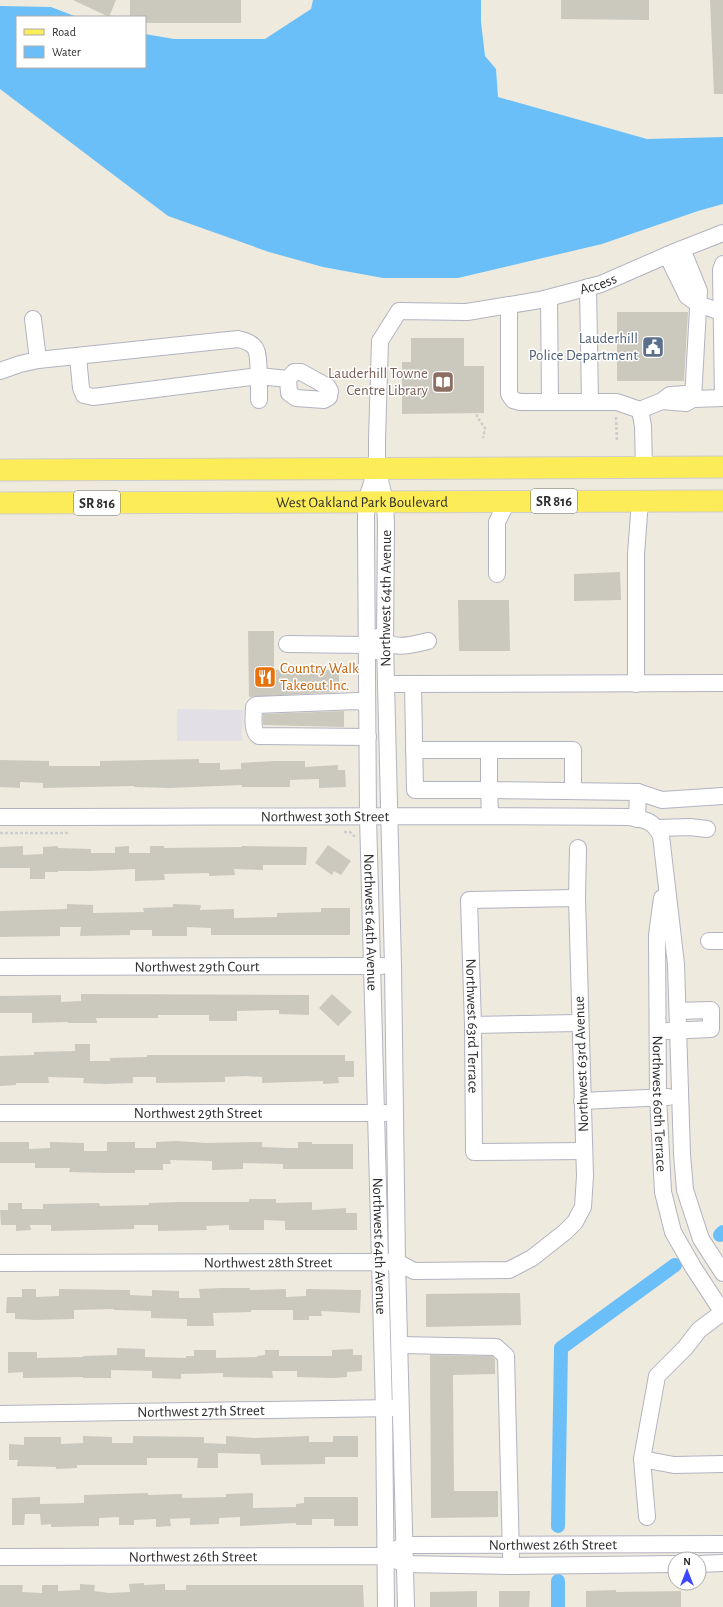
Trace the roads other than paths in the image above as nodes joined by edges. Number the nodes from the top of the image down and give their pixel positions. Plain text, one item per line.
1 (723, 233) edge
2 (682, 249) junction
3 (667, 255) junction
4 (723, 264) edge
5 (588, 287) junction
6 (549, 298) junction
7 (698, 304) junction
8 (510, 305) junction
9 (722, 312) junction
10 (33, 319) dead end
11 (78, 357) junction
12 (38, 360) junction
13 (0, 370) edge
14 (259, 376) junction
15 (288, 379) dead end
16 (723, 398) edge
17 (693, 399) junction
18 (259, 400) dead end
19 (550, 402) junction
20 (590, 402) junction
21 (640, 410) junction
22 (723, 467) edge
23 (378, 468) junction
24 (644, 468) junction
25 (0, 470) edge
26 (26, 470) junction
27 (0, 486) edge
28 (375, 501) junction
29 (640, 501) junction
30 (723, 501) edge
31 (507, 502) junction
32 (0, 503) edge
33 (496, 574) dead end
34 (367, 621) junction
35 (385, 634) junction
36 (428, 638) dead end
37 (287, 644) dead end
38 (367, 645) junction
39 (387, 677) junction
40 (723, 683) edge
41 (413, 684) junction
42 (636, 684) junction
43 (367, 704) junction
44 (368, 737) junction
45 (414, 750) junction
46 (489, 750) junction
47 (489, 790) junction
48 (573, 791) junction
49 (638, 792) junction
50 (723, 796) edge
51 (490, 816) junction
52 (0, 817) edge
53 (368, 817) junction
54 (390, 817) junction
55 (648, 822) junction
56 (707, 829) dead end
57 (578, 848) dead end
58 (665, 880) junction
59 (577, 898) junction
60 (372, 966) junction
61 (393, 966) junction
62 (0, 967) edge
63 (678, 1011) junction
64 (580, 1023) junction
65 (473, 1025) junction
66 (658, 1031) junction
67 (678, 1032) junction
68 (680, 1096) junction
69 (658, 1097) junction
70 (582, 1101) junction
71 (0, 1113) edge
72 (376, 1113) junction
73 (395, 1113) junction
74 (584, 1151) junction
75 (532, 1258) joint
76 (380, 1262) junction
77 (397, 1262) junction
78 (0, 1263) edge
79 (723, 1273) edge
80 (723, 1313) edge
81 (400, 1344) junction
82 (402, 1408) junction
83 (384, 1409) junction
84 (0, 1414) edge
85 (642, 1460) junction
86 (723, 1464) edge
87 (647, 1517) dead end
88 (723, 1544) edge
89 (405, 1545) junction
90 (511, 1545) junction
91 (626, 1545) junction
92 (385, 1556) junction
93 (0, 1557) edge
94 (723, 1563) edge
95 (405, 1564) junction
96 (667, 1564) edge
97 (707, 1564) edge
98 (626, 1565) junction
99 (511, 1566) junction
100 (386, 1607) edge
101 (406, 1607) edge

1 - 2 street, Access
2 - 3 street, Access
2 - 7 street
3 - 5 street, Access
3 - 7 street
4 - 9 street
5 - 6 street, Access
5 - 20 street
6 - 8 street, Access
6 - 19 street
7 - 9 street
7 - 17 street
8 - 19 street
8 - 23 street, Access
9 - 16 street
10 - 12 street
11 - 12 street
11 - 14 street
11 - 14 street
12 - 13 street
14 - 15 street
14 - 18 street
16 - 17 street
17 - 21 street
19 - 20 street
20 - 21 street
21 - 24 street
22 - 24 main road, SR 816
23 - 24 main road, SR 816
23 - 26 main road, SR 816
23 - 28 street, Northwest 64th Avenue
25 - 26 main road, SR 816
26 - 27 main road
28 - 31 main road, West Oakland Park Boulevard / SR 816
28 - 32 main road, West Oakland Park Boulevard / SR 816
28 - 34 street, Northwest 64th Avenue
28 - 35 street, Northwest 64th Avenue
29 - 30 main road, West Oakland Park Boulevard / SR 816
29 - 31 main road, West Oakland Park Boulevard / SR 816
29 - 42 street
31 - 33 street
34 - 35 street
34 - 38 street, Northwest 64th Avenue
35 - 36 street
35 - 39 street, Northwest 64th Avenue
37 - 38 street
38 - 39 street
38 - 43 street, Northwest 64th Avenue
39 - 41 street
39 - 54 street, Northwest 64th Avenue
40 - 42 street
41 - 42 street
41 - 45 street
43 - 44 street, Northwest 64th Avenue
43 - 44 street
44 - 53 street, Northwest 64th Avenue
45 - 46 street
45 - 47 street
46 - 47 street
46 - 48 street
47 - 48 street
47 - 51 street
48 - 49 street
49 - 50 street
49 - 55 street, Northwest 60th Terrace
51 - 54 street, Northwest 30th Street
51 - 55 street, Northwest 30th Street
52 - 53 street, Northwest 30th Street
53 - 54 street, Northwest 30th Street
53 - 60 street, Northwest 64th Avenue
54 - 61 street, Northwest 64th Avenue
55 - 56 street, Northwest 30th Street
55 - 58 street, Northwest 60th Terrace
57 - 59 street, Northwest 63rd Avenue
58 - 63 street, Northwest 60th Terrace
58 - 66 street, Northwest 60th Terrace
59 - 64 street, Northwest 63rd Avenue
59 - 65 street, Northwest 63rd Terrace
60 - 61 street, Northwest 29th Court
60 - 62 street, Northwest 29th Court
60 - 72 street, Northwest 64th Avenue
61 - 73 street, Northwest 64th Avenue
63 - 67 street, Northwest 60th Terrace
63 - 67 street
64 - 65 street
64 - 70 street, Northwest 63rd Avenue
65 - 74 street, Northwest 63rd Terrace
66 - 67 street
66 - 69 street, Northwest 60th Terrace
67 - 68 street, Northwest 60th Terrace
68 - 69 street
68 - 79 street, Northwest 60th Terrace
69 - 70 street
69 - 80 street, Northwest 60th Terrace
70 - 74 street, Northwest 63rd Avenue
71 - 72 street, Northwest 29th Street
72 - 73 street, Northwest 29th Street
72 - 76 street, Northwest 64th Avenue
73 - 77 street, Northwest 64th Avenue
74 - 75 street, Northwest 63rd Avenue
75 - 77 street, Northwest 28th Street
76 - 77 street, Northwest 28th Street
76 - 78 street, Northwest 28th Street
76 - 83 street, Northwest 64th Avenue
77 - 81 street, Northwest 64th Avenue
80 - 85 street
81 - 82 street, Northwest 64th Avenue
81 - 90 street
82 - 83 street, Northwest 27th Street
82 - 89 street, Northwest 64th Avenue
83 - 84 street, Northwest 27th Street
83 - 92 street, Northwest 64th Avenue
85 - 86 street
85 - 87 street
88 - 91 street, Northwest 26th Street
89 - 90 street, Northwest 26th Street
89 - 92 street, Northwest 26th Street
89 - 95 street, Northwest 64th Avenue
90 - 91 street, Northwest 26th Street
90 - 99 street
91 - 98 street
92 - 93 street, Northwest 26th Street
92 - 95 street, Northwest 26th Street
92 - 100 street, Northwest 64th Avenue
94 - 97 street
95 - 99 street, Northwest 26th Street
95 - 101 street, Northwest 64th Avenue
96 - 98 street, Northwest 26th Street
98 - 99 street, Northwest 26th Street

